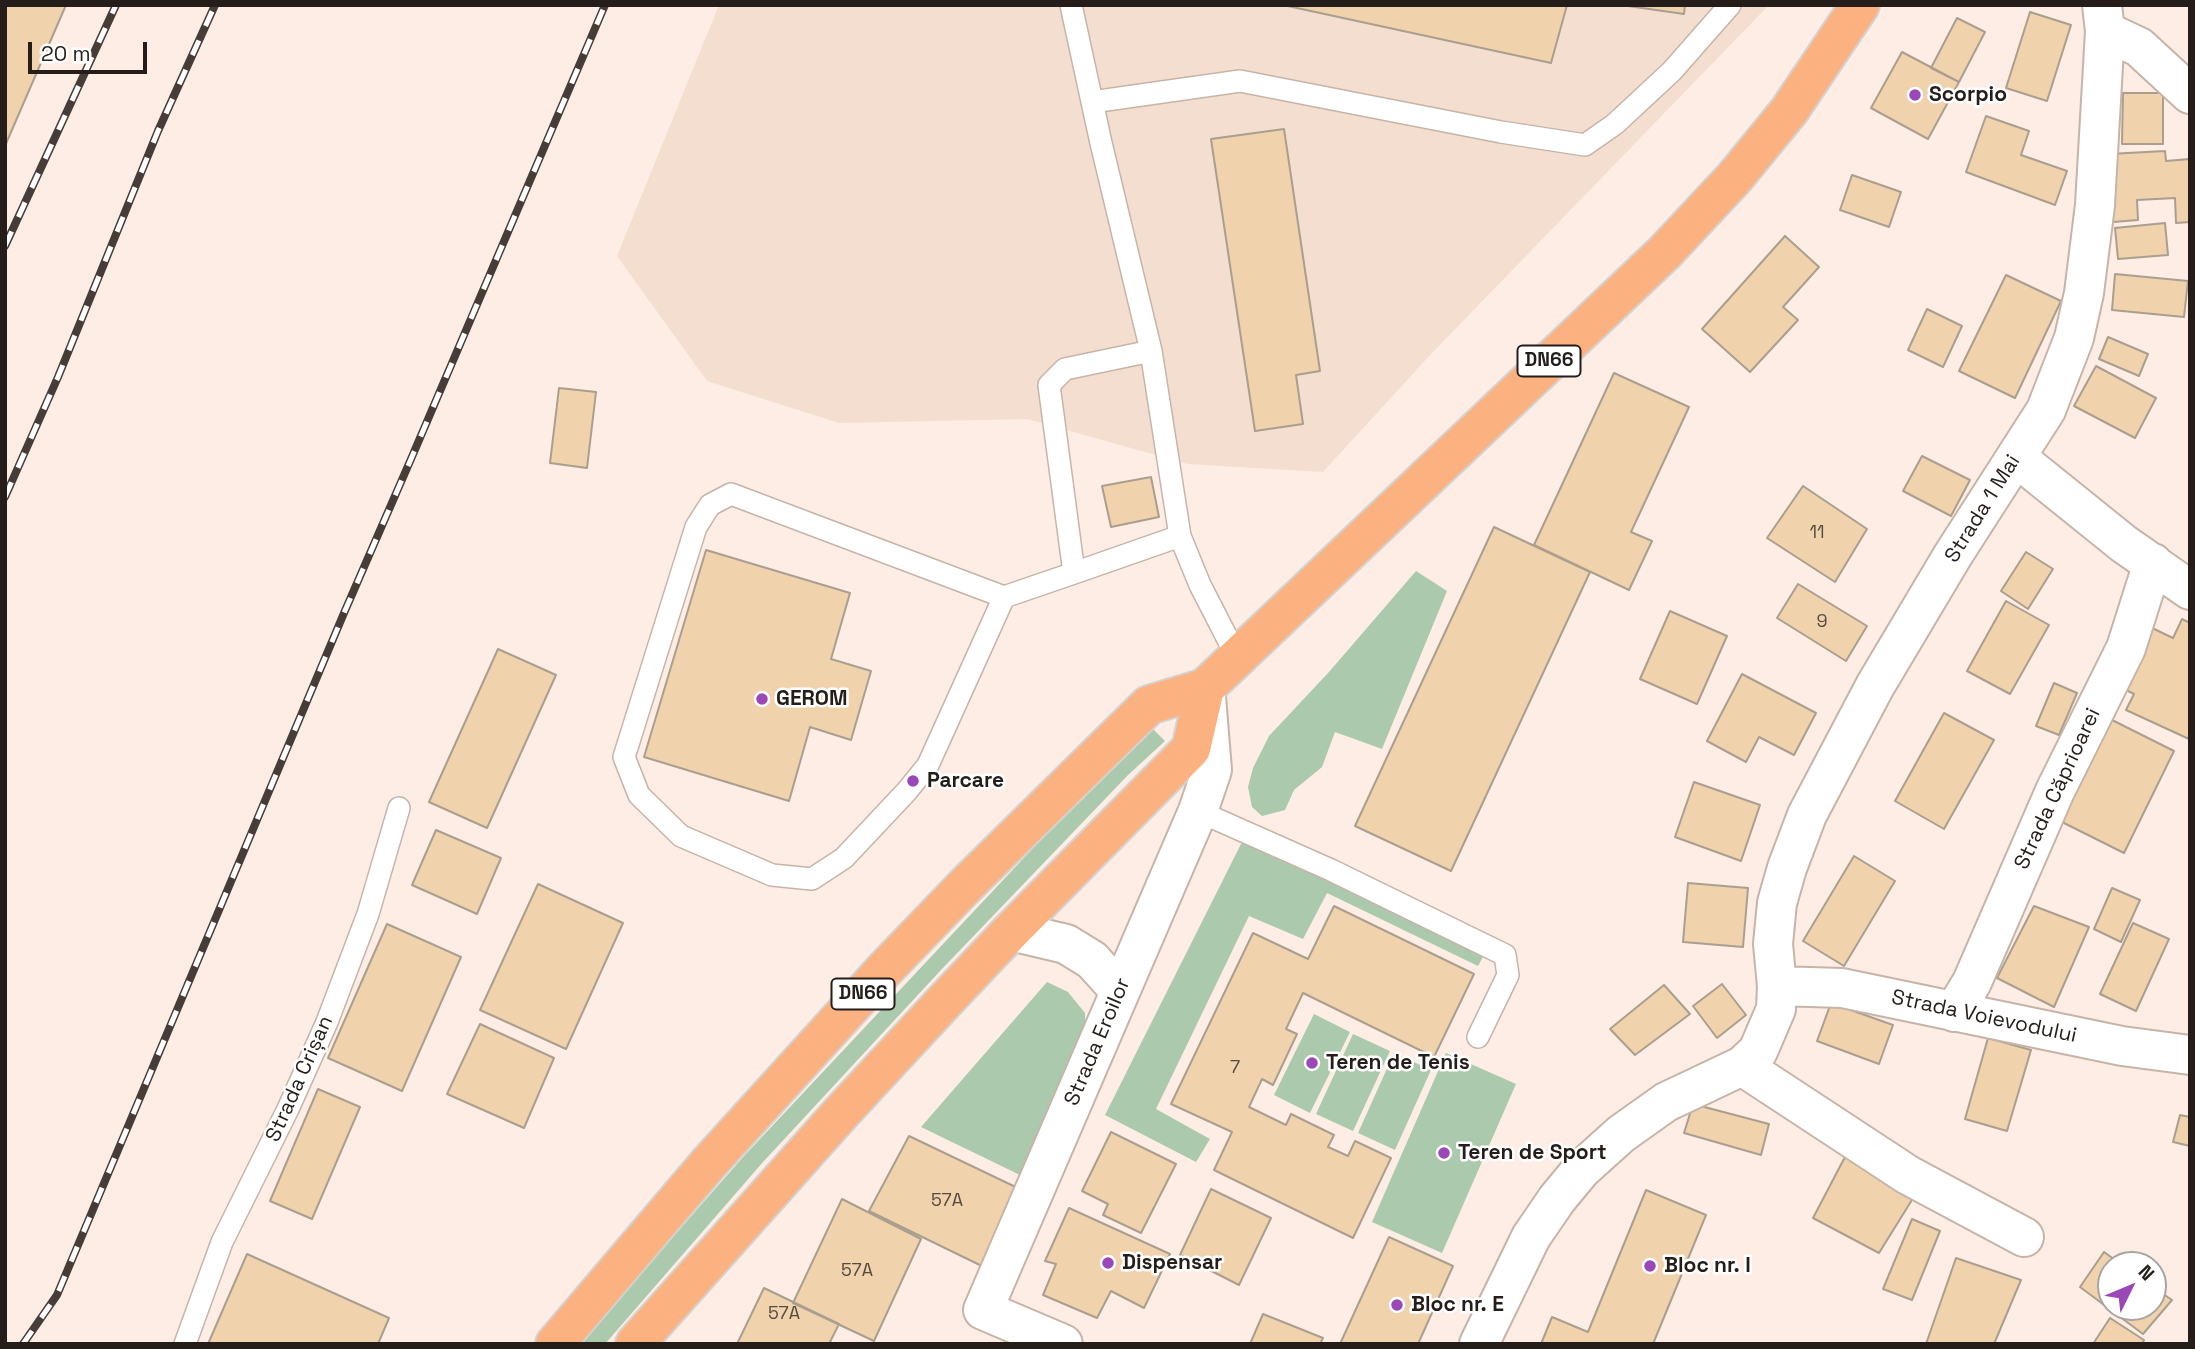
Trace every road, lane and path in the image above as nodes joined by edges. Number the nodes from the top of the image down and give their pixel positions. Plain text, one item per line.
1 (1071, 5) edge
2 (1730, 5) edge
3 (1860, 5) edge
4 (2103, 18) edge
5 (2190, 94) edge
6 (1092, 102) junction
7 (1151, 351) junction
8 (2016, 457) junction
9 (1180, 536) junction
10 (2152, 563) junction
11 (1073, 573) junction
12 (2190, 590) edge
13 (1004, 597) junction
14 (1237, 656) junction
15 (1205, 688) junction
16 (399, 808) dead end
17 (1198, 811) junction
18 (1011, 930) junction
19 (1777, 986) junction
20 (1120, 992) junction
21 (1954, 1012) junction
22 (1478, 1037) dead end
23 (2190, 1055) edge
24 (1742, 1066) junction
25 (2024, 1237) dead end
26 (185, 1344) edge
27 (555, 1344) edge
28 (635, 1344) edge
29 (1063, 1344) edge
30 (1479, 1344) edge

1 - 6 lane
2 - 6 lane
3 - 14 main road, DN66
4 - 5 street
4 - 8 street, Strada 1 Mai
6 - 7 lane
7 - 9 lane
7 - 11 lane
8 - 10 street
8 - 19 street, Strada 1 Mai
9 - 11 lane
9 - 14 lane
10 - 12 street
10 - 21 street, Strada Căprioarei
11 - 13 lane
13 - 13 lane
14 - 15 main road, DN66
15 - 17 street, Strada Eroilor
15 - 18 main road, DN66
15 - 27 main road, DN66
16 - 26 lane, Strada Crișan
17 - 20 street, Strada Eroilor
17 - 22 lane
18 - 20 street
18 - 28 main road, DN66
19 - 21 street, Strada Voievodului
19 - 24 street, Strada 1 Mai
20 - 29 street, Strada Eroilor
21 - 23 street, Strada Voievodului
24 - 25 street
24 - 30 street

